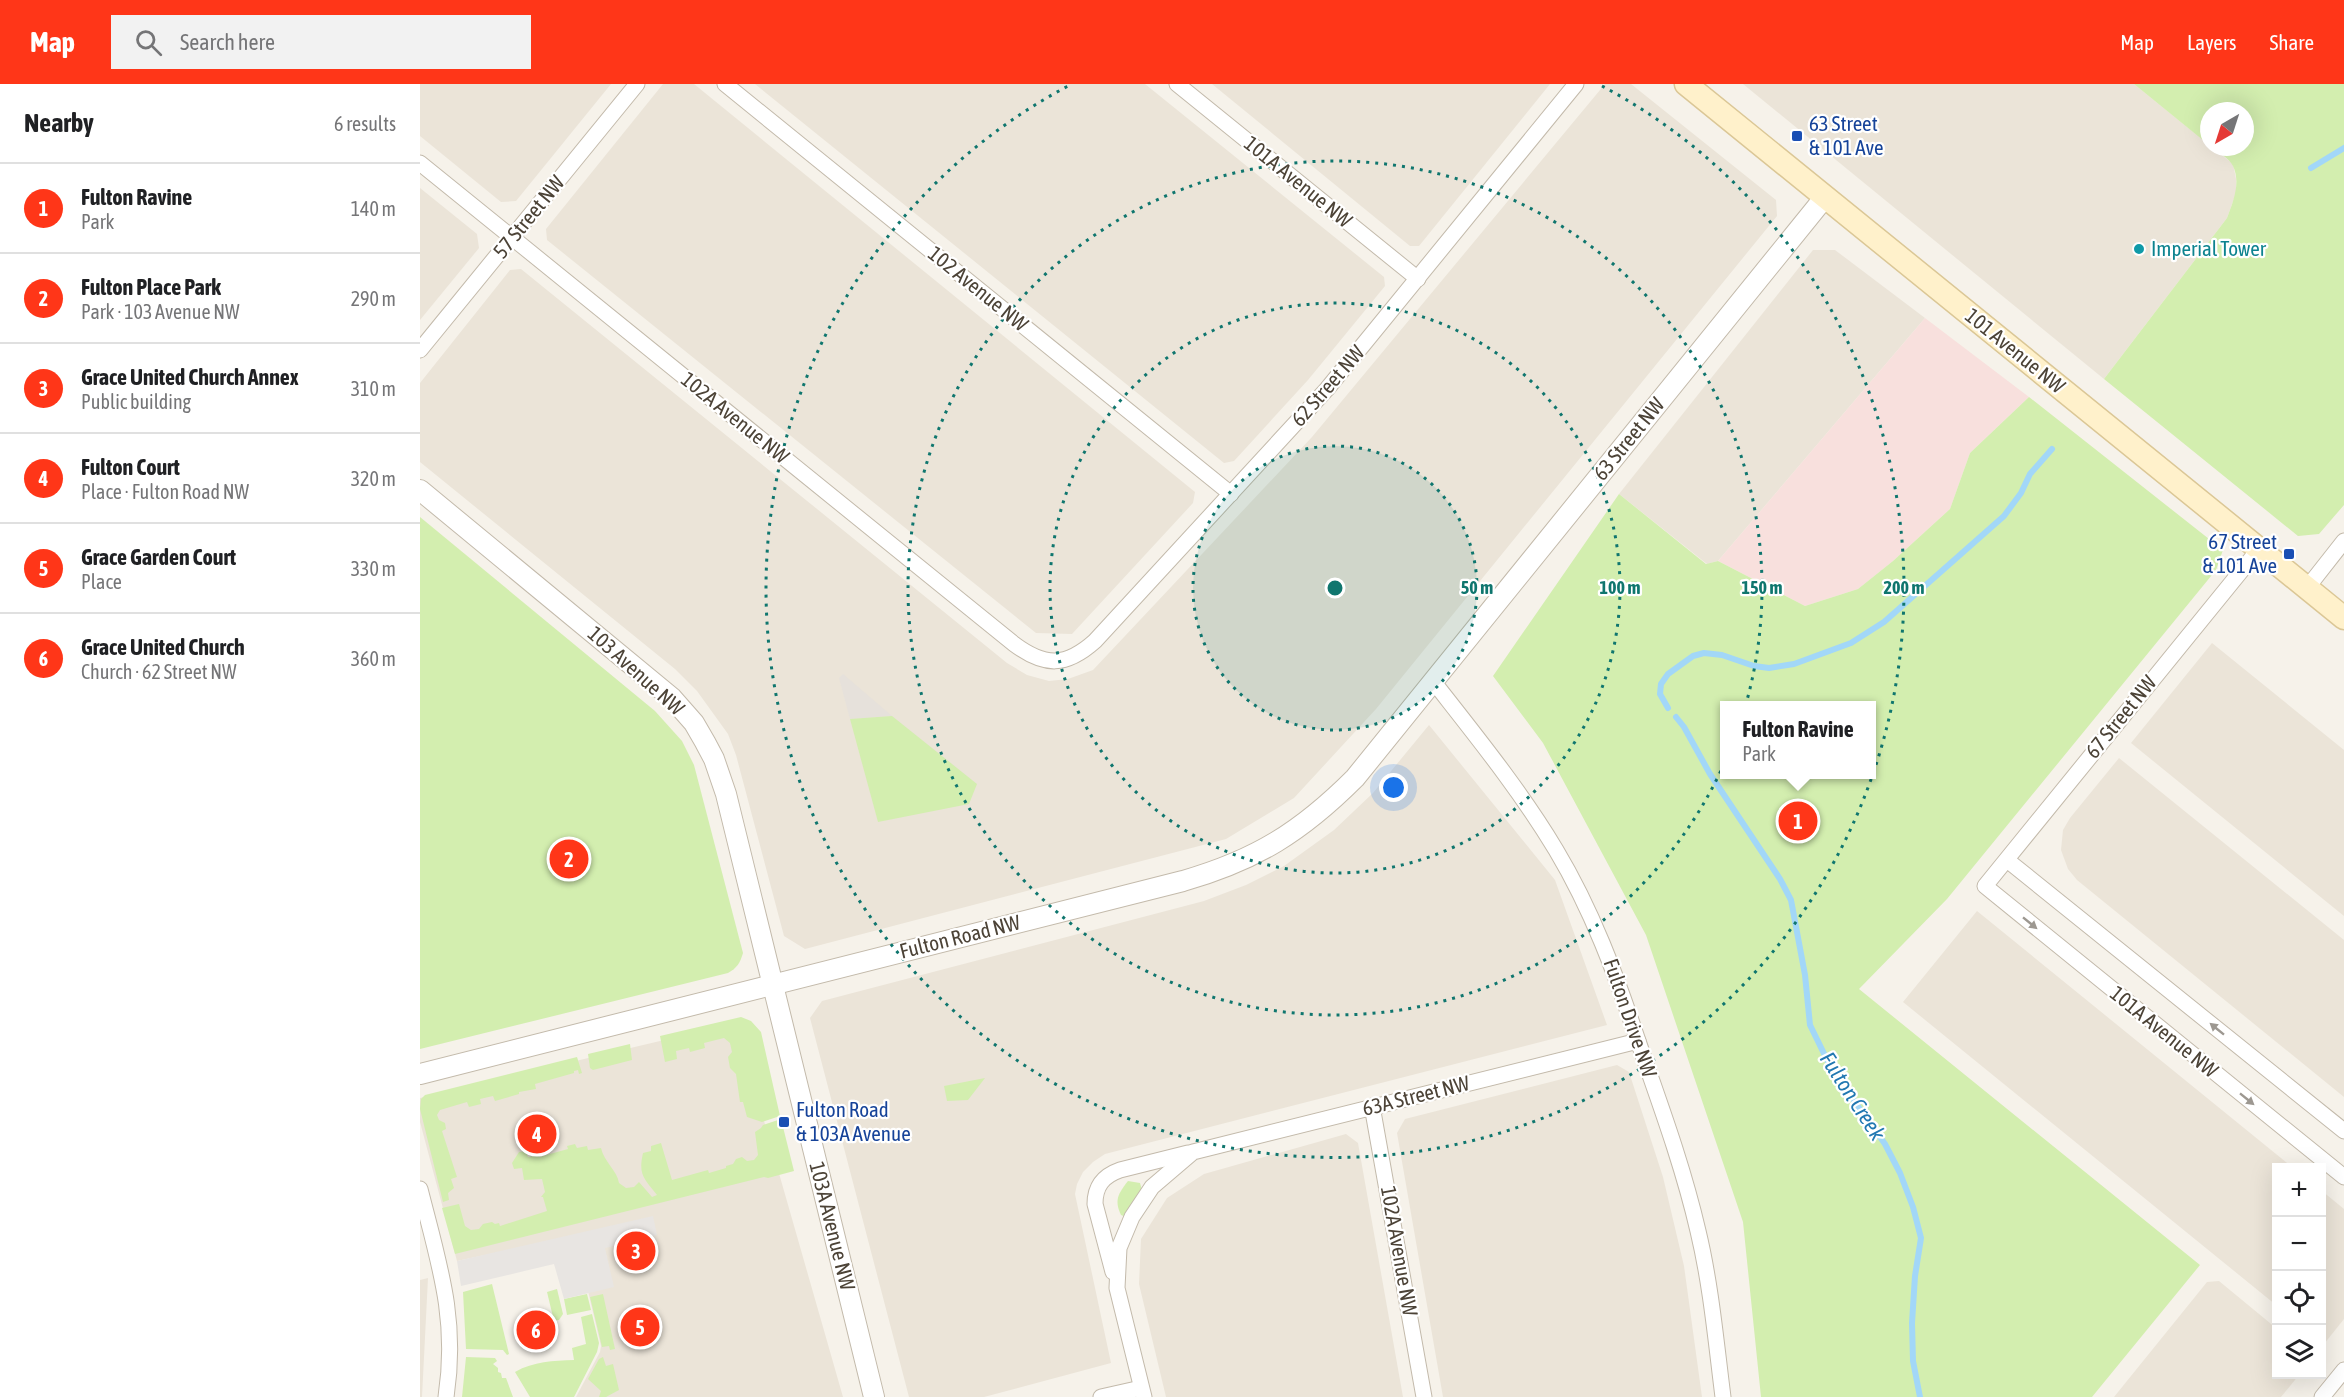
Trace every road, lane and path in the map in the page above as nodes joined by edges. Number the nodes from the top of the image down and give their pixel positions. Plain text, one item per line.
1 (637, 84) edge
2 (725, 84) edge
3 (1177, 84) edge
4 (1576, 84) edge
5 (1690, 85) edge
6 (420, 163) edge
7 (1825, 197) junction
8 (512, 238) junction
9 (1418, 279) junction
10 (420, 350) edge
11 (420, 490) edge
12 (1231, 494) junction
13 (2344, 541) edge
14 (2259, 549) junction
15 (2307, 588) junction
16 (2344, 618) edge
17 (1056, 662) joint
18 (1433, 681) junction
19 (2007, 860) junction
20 (1985, 886) joint
21 (773, 985) junction
22 (1638, 1041) junction
23 (420, 1074) edge
24 (1372, 1106) junction
25 (2344, 1131) edge
26 (1193, 1152) junction
27 (2344, 1177) edge
28 (420, 1189) edge
29 (1117, 1288) junction
30 (2344, 1370) edge
31 (1143, 1392) edge
32 (446, 1397) edge
33 (874, 1397) edge
34 (1101, 1397) edge
35 (1424, 1397) edge
36 (1723, 1397) edge
37 (2322, 1397) edge

1 - 8 street, 57 Street NW
2 - 12 street, 102 Avenue NW
3 - 9 street, 101A Avenue NW
4 - 9 street, 62 Street NW
5 - 7 main road, 101 Avenue NW
6 - 8 street, 102A Avenue NW
7 - 14 main road, 101 Avenue NW
7 - 18 street, 63 Street NW
8 - 10 street, 57 Street NW
8 - 17 street, 102A Avenue NW
9 - 12 street, 62 Street NW
11 - 21 street, 103 Avenue NW
12 - 17 street, 62 Street NW
13 - 15 street
14 - 15 main road, 101 Avenue NW
14 - 19 street, 67 Street NW
15 - 16 main road, 101 Avenue NW
18 - 21 street, Fulton Road NW
18 - 22 street, Fulton Drive NW
19 - 20 street, 67 Street NW
25 -> 19 street, 101A Avenue NW
20 -> 27 street, 101A Avenue NW
21 - 23 street, Fulton Road NW
21 - 33 street, 103A Avenue NW
22 - 24 street, 63A Street NW
22 - 36 street, Fulton Drive NW
24 - 26 street, 63A Street NW
24 - 35 street, 102A Avenue NW
26 - 29 street, 63A Street NW
26 - 29 street, 63A Street NW
28 - 32 street
29 - 31 street
30 - 37 street
31 - 34 street

